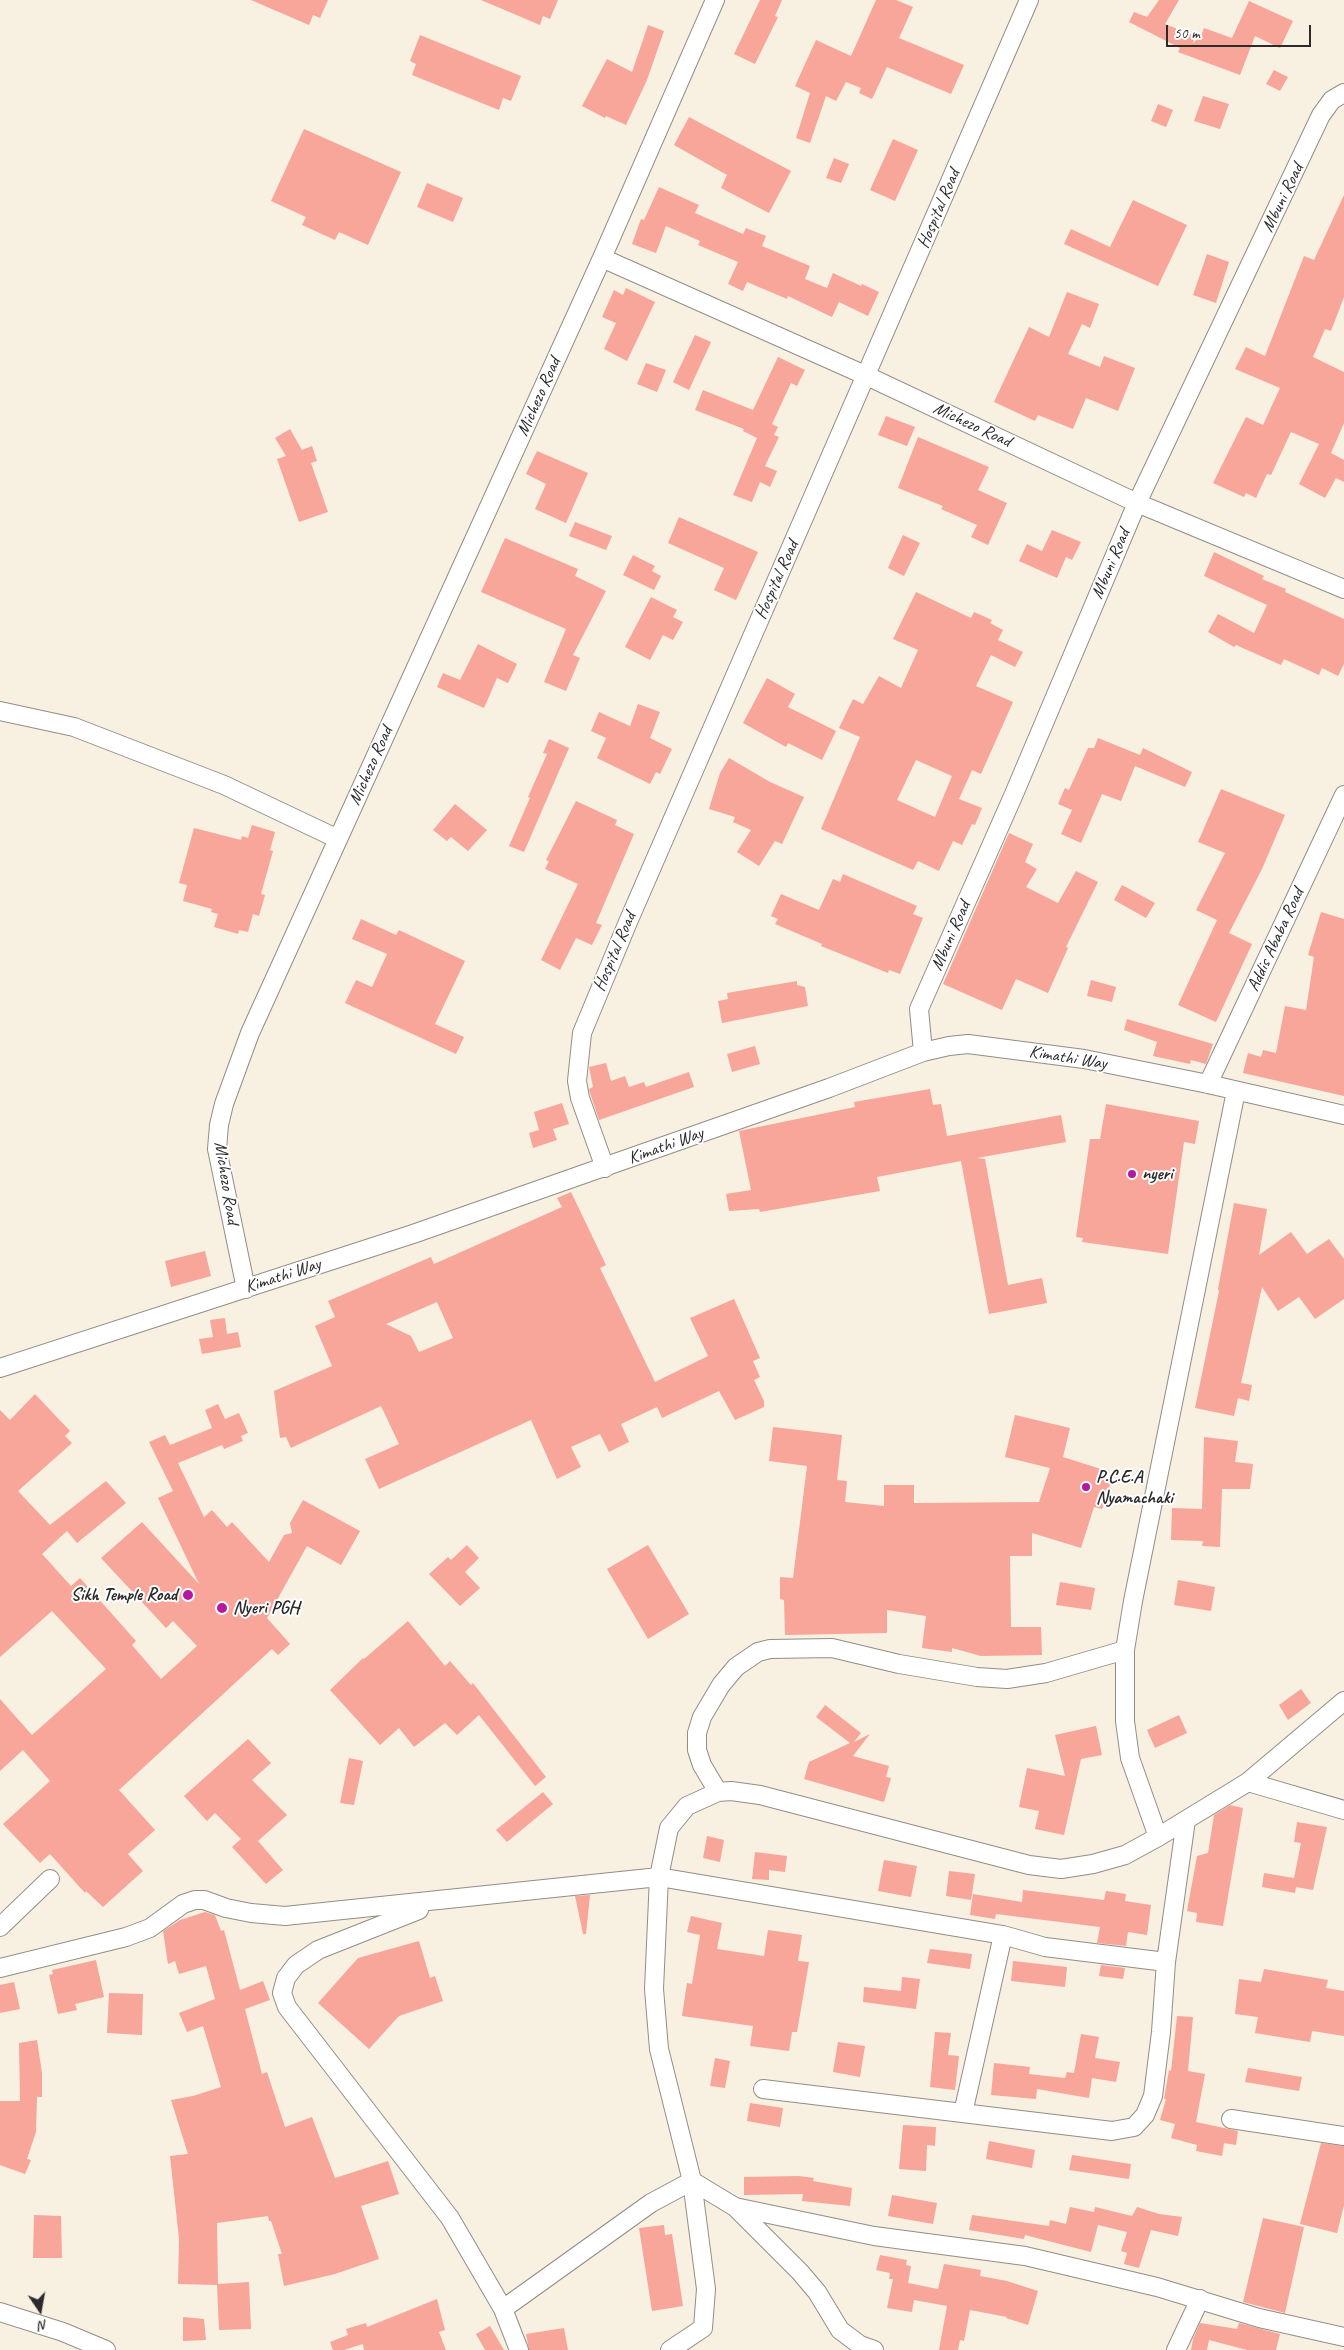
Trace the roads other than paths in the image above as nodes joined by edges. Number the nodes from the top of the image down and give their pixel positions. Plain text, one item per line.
1 (715, 0) edge
2 (1029, 0) edge
3 (1344, 93) edge
4 (602, 258) junction
5 (867, 376) junction
6 (1137, 503) junction
7 (1344, 589) edge
8 (0, 711) edge
9 (1344, 796) edge
10 (338, 839) junction
11 (923, 1052) junction
12 (1208, 1084) junction
13 (1236, 1091) junction
14 (1344, 1116) edge
15 (605, 1168) junction
16 (246, 1288) junction
17 (0, 1368) edge
18 (1125, 1650) junction
19 (1344, 1702) edge
20 (1248, 1782) junction
21 (718, 1792) junction
22 (1344, 1810) edge
23 (1186, 1820) junction
24 (1158, 1837) junction
25 (659, 1877) junction
26 (50, 1879) dead end
27 (440, 1901) junction
28 (0, 1927) edge
29 (1003, 1935) junction
30 (1166, 1962) junction
31 (0, 1968) edge
32 (763, 2089) dead end
33 (963, 2113) junction
34 (1231, 2119) dead end
35 (1344, 2136) edge
36 (692, 2181) junction
37 (735, 2207) junction
38 (1200, 2299) junction
39 (503, 2308) junction
40 (0, 2312) edge
41 (1344, 2337) edge
42 (106, 2350) edge
43 (519, 2350) edge
44 (670, 2350) edge
45 (874, 2350) edge
46 (1176, 2350) edge

1 - 4 street, Michezo Road
2 - 5 street, Hospital Road
3 - 6 street, Mbuni Road
4 - 5 street, Michezo Road
4 - 10 street, Michezo Road
5 - 6 street, Michezo Road
5 - 15 street, Hospital Road
6 - 7 street, Michezo Road
6 - 11 street, Mbuni Road
8 - 10 street
9 - 12 street, Addis Ababa Road
10 - 16 street, Michezo Road
11 - 12 street, Kimathi Way
11 - 15 street, Kimathi Way
12 - 13 street, Kimathi Way
13 - 14 street, Kimathi Way
13 - 18 street
15 - 16 street, Kimathi Way
16 - 17 street, Kimathi Way
18 - 21 street
18 - 24 street
19 - 20 street
20 - 22 street
20 - 23 street
21 - 24 street
21 - 25 street
23 - 24 street
23 - 30 street
25 - 27 street
25 - 29 street
25 - 36 street
26 - 28 street
27 - 31 street
27 - 39 street
29 - 30 street
29 - 33 street
30 - 33 street
32 - 33 street
34 - 35 street
36 - 37 street
36 - 39 street
36 - 44 street
37 - 38 street
37 - 45 street
38 - 41 street
38 - 46 street
39 - 43 street
40 - 42 street

